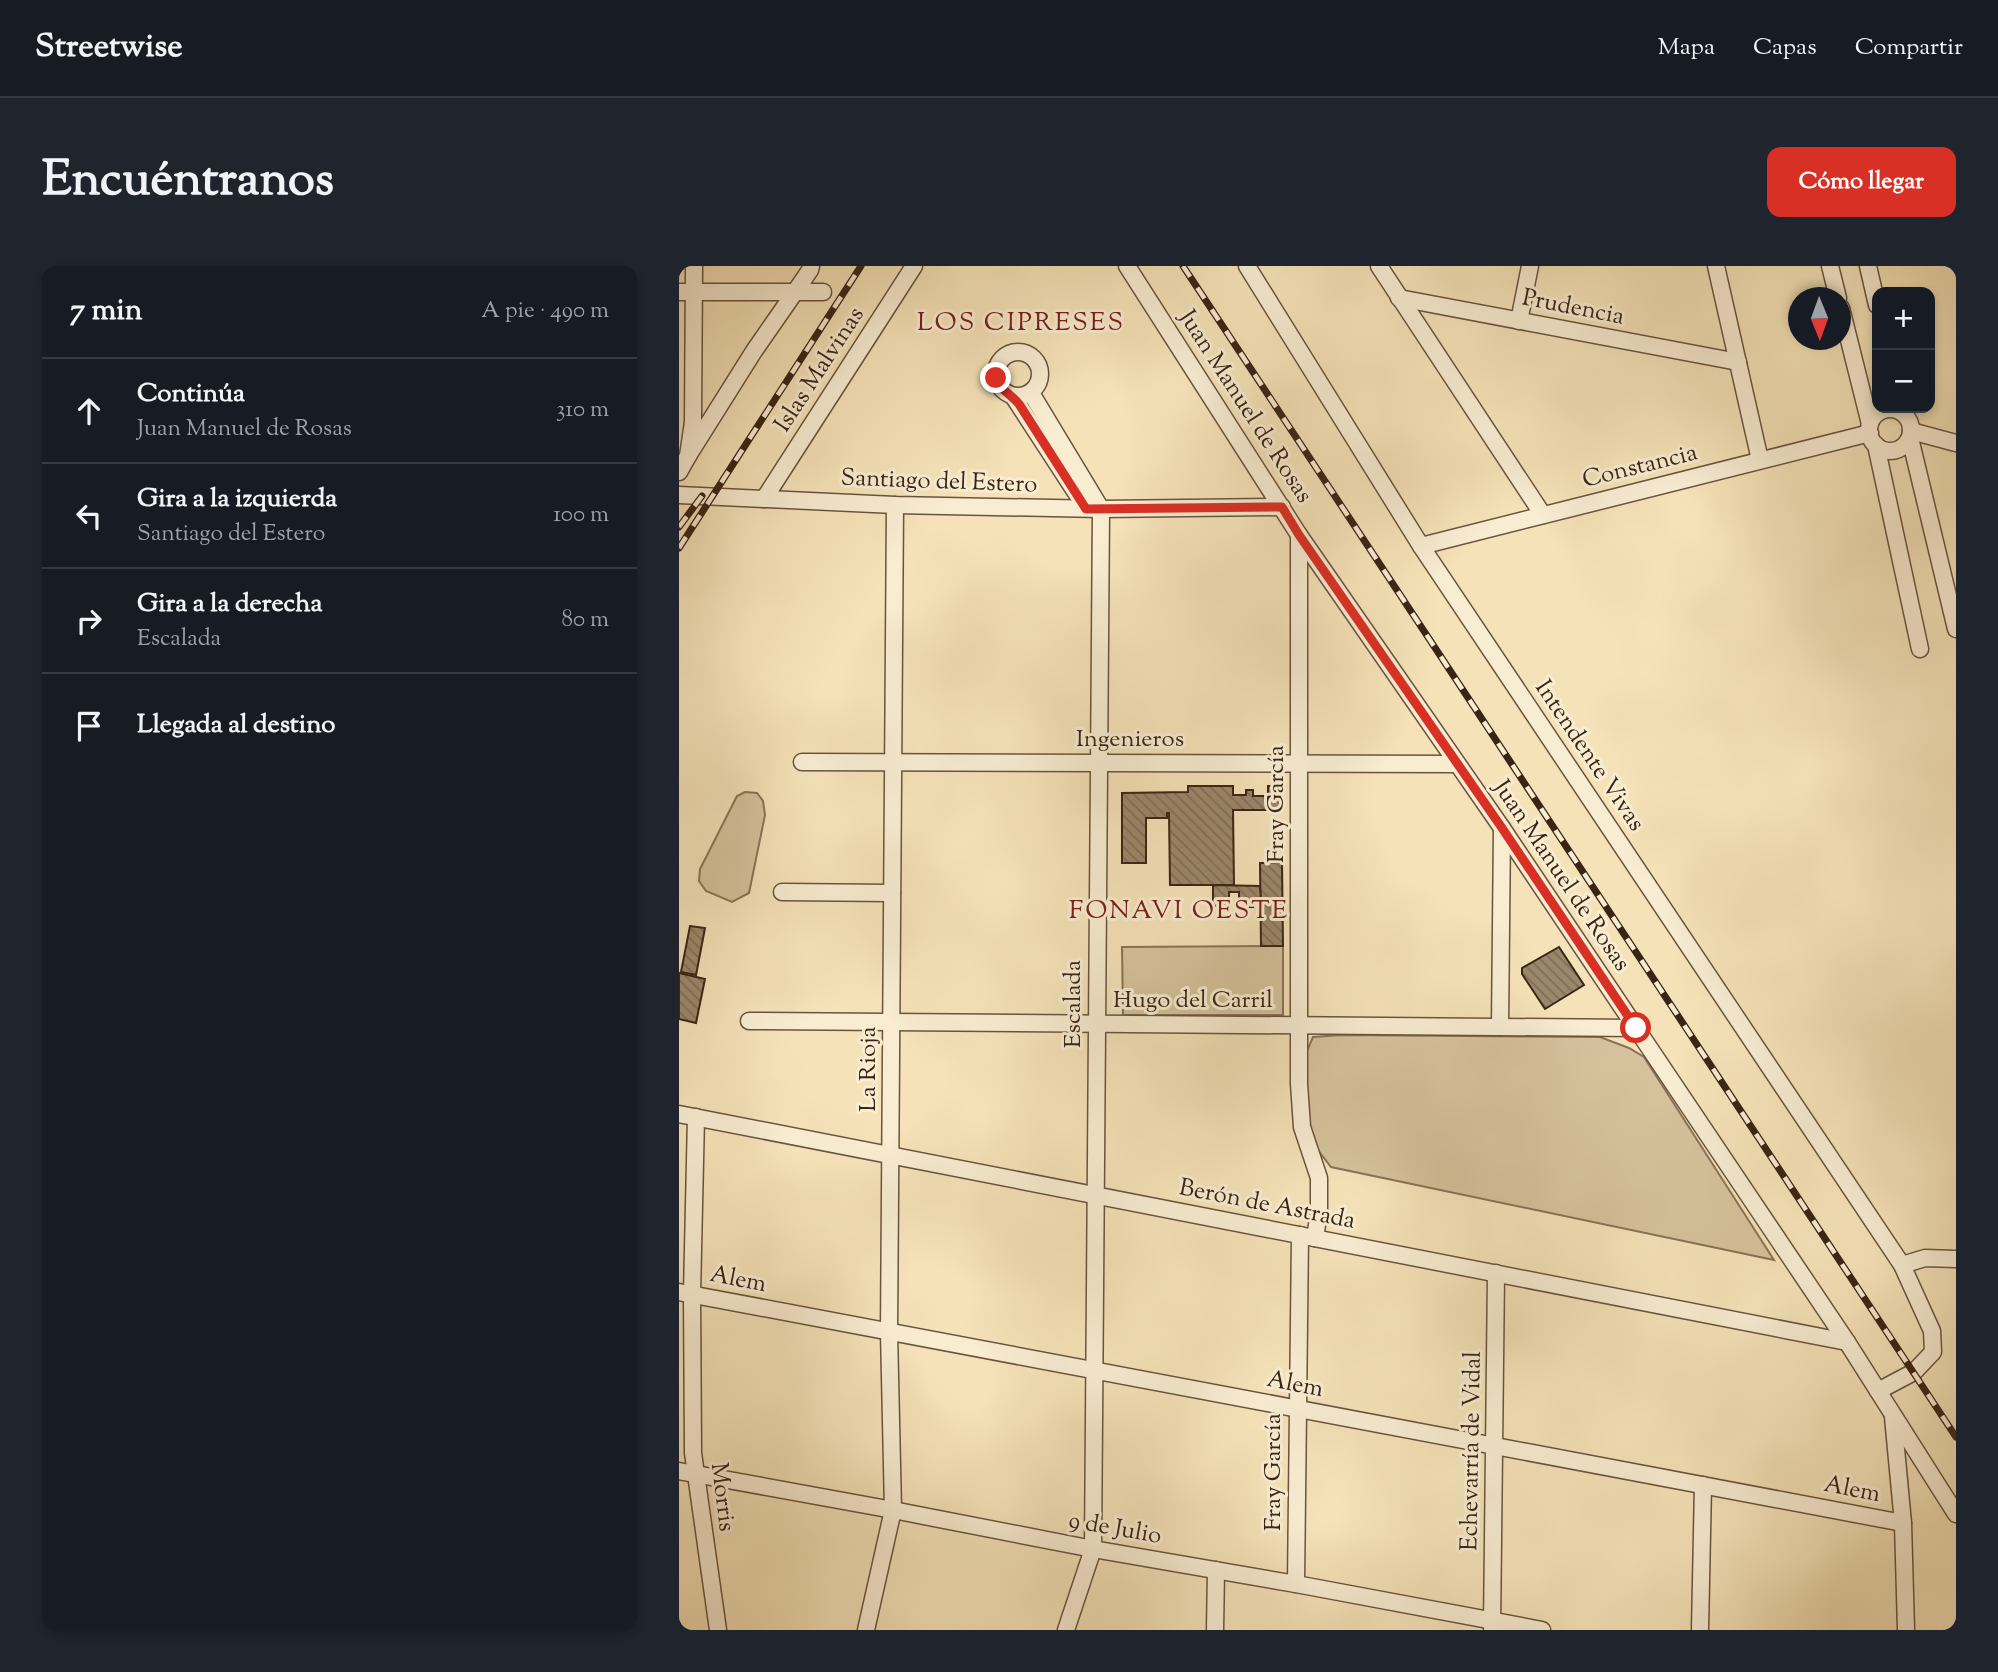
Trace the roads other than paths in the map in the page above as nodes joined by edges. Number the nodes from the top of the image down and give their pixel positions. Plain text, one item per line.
1 (694, 266) edge
2 (811, 266) edge
3 (914, 266) edge
4 (1127, 266) edge
5 (1247, 266) edge
6 (1379, 266) edge
7 (1530, 266) edge
8 (1716, 266) edge
9 (1830, 266) edge
10 (1868, 266) edge
11 (1835, 287) edge
12 (1873, 287) edge
13 (687, 292) edge
14 (796, 292) junction
15 (823, 292) dead end
16 (1399, 298) junction
17 (1519, 321) junction
18 (1851, 350) edge
19 (1738, 362) junction
20 (1031, 393) junction
21 (1013, 396) junction
22 (1880, 413) edge
23 (1905, 413) edge
24 (1872, 434) junction
25 (1910, 435) junction
26 (1956, 443) edge
27 (688, 456) junction
28 (1760, 460) junction
29 (679, 472) edge
30 (679, 495) edge
31 (764, 499) junction
32 (895, 505) junction
33 (1282, 507) junction
34 (1094, 509) junction
35 (1543, 515) junction
36 (1299, 535) junction
37 (1421, 545) junction
38 (1956, 629) edge
39 (1920, 649) dead end
40 (802, 762) dead end
41 (893, 763) junction
42 (1099, 763) junction
43 (1299, 764) junction
44 (1457, 764) junction
45 (1502, 828) junction
46 (782, 892) dead end
47 (892, 893) junction
48 (749, 1021) dead end
49 (891, 1022) junction
50 (1097, 1024) junction
51 (1300, 1025) junction
52 (1500, 1027) junction
53 (1636, 1028) junction
54 (679, 1114) edge
55 (696, 1117) junction
56 (891, 1155) junction
57 (1095, 1195) junction
58 (1307, 1237) junction
59 (1956, 1259) edge
60 (1902, 1265) junction
61 (1496, 1273) junction
62 (686, 1293) edge
63 (889, 1332) junction
64 (1847, 1342) junction
65 (1094, 1370) junction
66 (1878, 1391) junction
67 (1297, 1409) junction
68 (1892, 1415) junction
69 (1495, 1447) junction
70 (687, 1472) edge
71 (1703, 1485) junction
72 (893, 1510) junction
73 (1956, 1514) edge
74 (1903, 1523) junction
75 (1093, 1549) junction
76 (1216, 1570) junction
77 (1296, 1584) junction
78 (1492, 1625) edge
79 (717, 1630) edge
80 (866, 1630) edge
81 (1066, 1630) edge
82 (1215, 1630) edge
83 (1542, 1630) edge
84 (1700, 1630) edge
85 (1906, 1630) edge

1 - 13 street
2 - 14 street
3 - 31 street, Islas Malvinas
4 - 33 street, Juan Manuel de Rosas
5 - 37 street, Intendente Vivas
6 - 16 street
7 - 17 street
8 - 19 street
9 - 11 street
10 - 12 street
13 - 14 street
13 - 27 street
14 - 15 street
14 - 27 street
16 - 17 street, Prudencia
16 - 35 street
17 - 19 street, Prudencia
18 - 24 street
19 - 28 street
20 - 21 street
20 - 21 street
20 - 34 street
21 - 34 street
22 - 24 street
23 - 25 street
24 - 25 street
24 - 28 street, Constancia
24 - 39 street
25 - 26 street
25 - 38 street
27 - 29 street
28 - 35 street, Constancia
30 - 31 street, Santiago del Estero
31 - 32 street, Santiago del Estero
32 - 34 street, Santiago del Estero
32 - 41 street, La Rioja
33 - 34 street, Santiago del Estero
33 - 36 street, Juan Manuel de Rosas
34 - 42 street, Escalada
35 - 37 street, Constancia
36 - 43 street, Fray García
36 - 44 street, Juan Manuel de Rosas
37 - 60 street, Intendente Vivas
40 - 41 street, Ingenieros
41 - 42 street, Ingenieros
41 - 47 street, La Rioja
42 - 43 street, Ingenieros
42 - 50 street, Escalada
43 - 44 street, Ingenieros
43 - 51 street, Fray García
44 - 45 street, Juan Manuel de Rosas
45 - 52 street
45 - 53 street, Juan Manuel de Rosas
46 - 47 street
47 - 49 street, La Rioja
48 - 49 street, Hugo del Carril
49 - 50 street, Hugo del Carril
49 - 56 street, La Rioja
50 - 51 street, Hugo del Carril
50 - 57 street, Escalada
51 - 52 street, Hugo del Carril
51 - 58 street, Fray García
52 - 53 street, Hugo del Carril
53 - 64 street, Juan Manuel de Rosas
54 - 55 street, Berón de Astrada
55 - 56 street, Berón de Astrada
55 - 62 street, Morris
56 - 57 street, Berón de Astrada
56 - 63 street, La Rioja
57 - 58 street, Berón de Astrada
57 - 65 street, Escalada
58 - 61 street, Berón de Astrada
58 - 67 street, Fray García
59 - 60 street
60 - 66 street
61 - 64 street, Berón de Astrada
61 - 69 street, Echevarría de Vidal
62 - 63 street, Alem
62 - 70 street, Morris
63 - 65 street, Alem
63 - 72 street, La Rioja
64 - 66 street, Juan Manuel de Rosas
65 - 67 street, Alem
65 - 75 street, Escalada
66 - 68 street, Juan Manuel de Rosas
67 - 69 street, Alem
67 - 77 street, Fray García
68 - 73 street, Juan Manuel de Rosas
68 - 74 street
69 - 71 street, Alem
69 - 78 street, Echevarría de Vidal
70 - 72 street, 9 de Julio
70 - 79 street, Morris
71 - 74 street, Alem
71 - 84 street
72 - 75 street, 9 de Julio
72 - 80 street, La Rioja
74 - 85 street
75 - 76 street, 9 de Julio
75 - 81 street, Escalada
76 - 77 street, 9 de Julio
76 - 82 street
77 - 78 street, 9 de Julio
78 - 83 street, 9 de Julio

